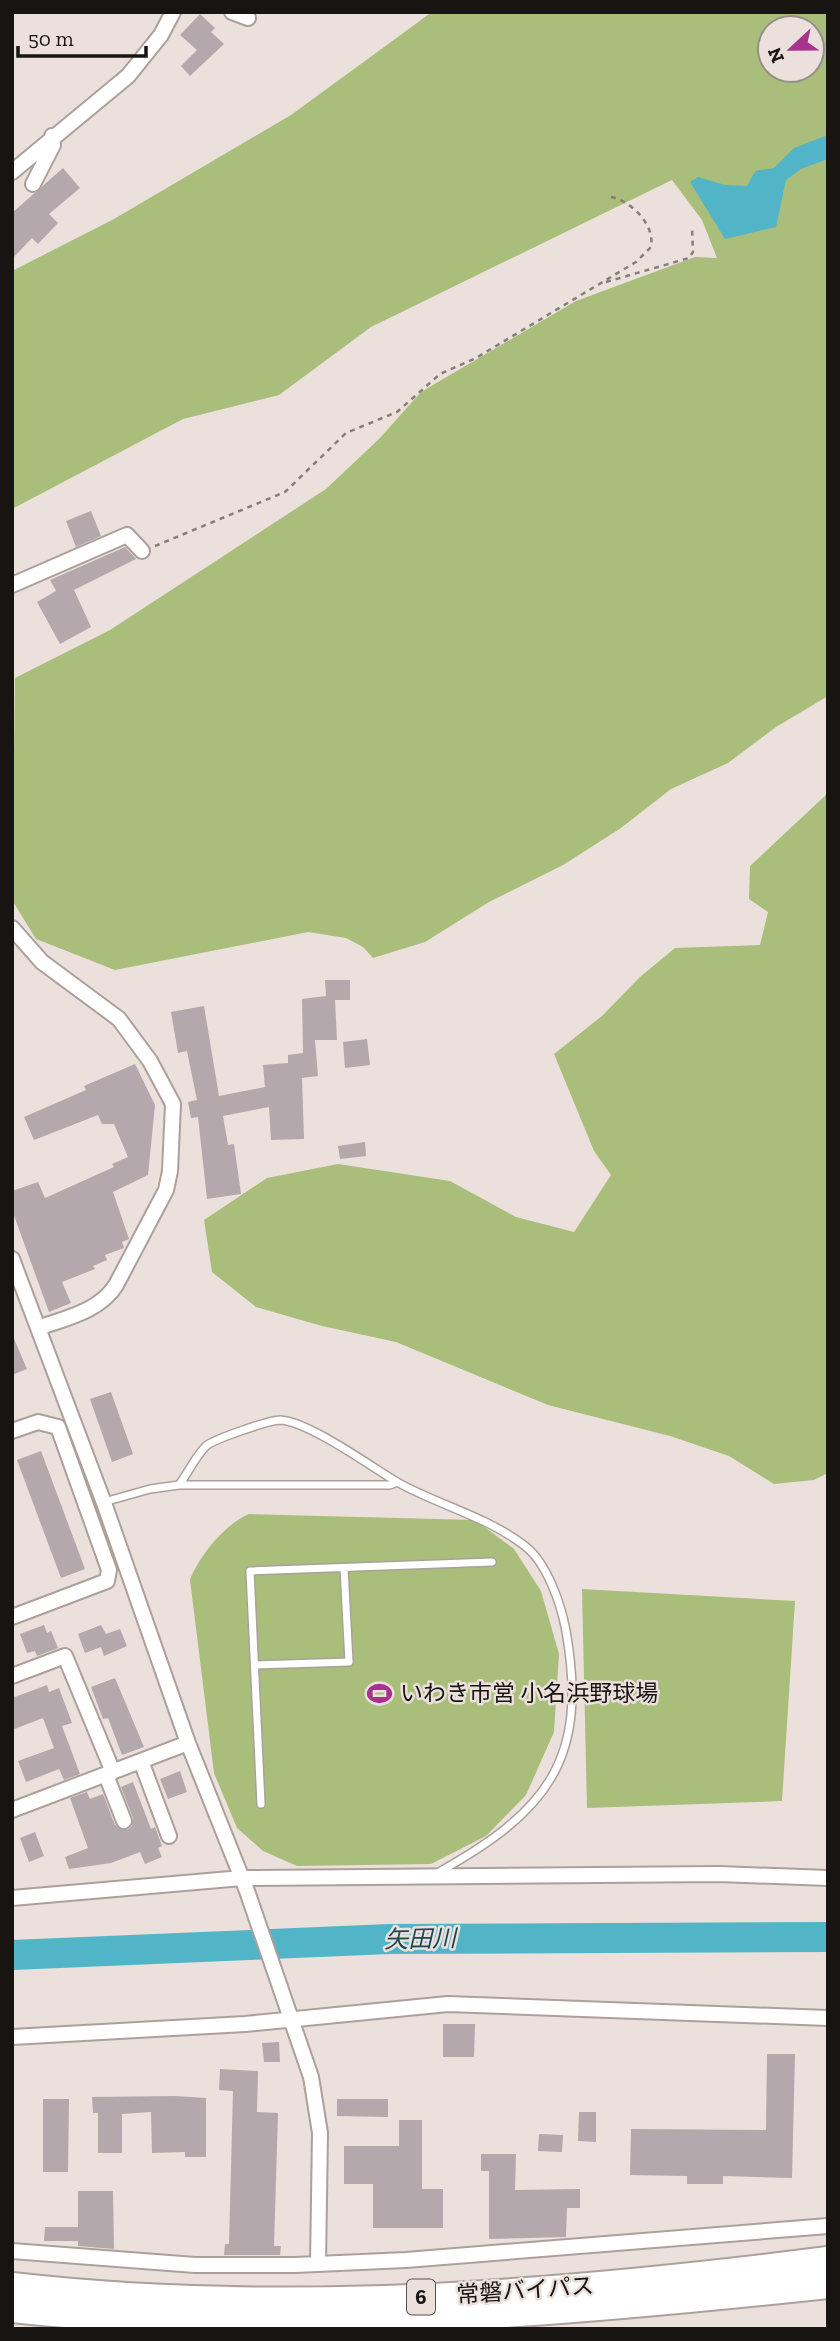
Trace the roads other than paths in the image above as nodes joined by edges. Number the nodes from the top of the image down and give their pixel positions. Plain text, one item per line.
1 (173, 12) edge
2 (232, 12) edge
3 (248, 18) dead end
4 (52, 136) junction
5 (12, 172) edge
6 (33, 184) dead end
7 (142, 551) road end
8 (12, 585) edge
9 (12, 928) edge
10 (12, 1259) edge
11 (38, 1328) junction
12 (12, 1431) edge
13 (397, 1482) junction
14 (179, 1485) junction
15 (104, 1503) junction
16 (492, 1562) dead end
17 (344, 1568) junction
18 (12, 1617) edge
19 (255, 1665) junction
20 (12, 1676) edge
21 (188, 1743) junction
22 (141, 1762) junction
23 (109, 1774) junction
24 (261, 1804) dead end
25 (12, 1811) edge
26 (124, 1821) dead end
27 (169, 1836) dead end
28 (430, 1876) junction
29 (828, 1878) edge
30 (244, 1885) junction
31 (12, 1898) edge
32 (292, 2017) junction
33 (828, 2018) edge
34 (12, 2037) edge
35 (828, 2226) edge
36 (12, 2251) edge
37 (828, 2260) edge
38 (318, 2264) junction
39 (828, 2285) edge
40 (12, 2286) edge
41 (12, 2309) edge

1 - 4 street
2 - 3 street
4 - 5 street
4 - 6 street
7 - 8 street
9 - 11 street
10 - 11 street
11 - 15 street
12 - 18 street
13 - 14 lane
13 - 14 lane
13 - 28 lane
14 - 15 lane
15 - 21 street
16 - 17 lane
17 - 19 lane
17 - 19 lane
19 - 24 lane
20 - 23 street
21 - 22 street
21 - 30 street
22 - 23 street
22 - 27 street
23 - 25 street
23 - 26 street
28 - 29 street
28 - 30 street
30 - 31 street
30 - 32 street
32 - 33 street
32 - 34 street
32 - 38 street
35 - 38 street
36 - 38 street
37 - 40 highway, 常磐バイパス / 6
39 - 41 highway, 常磐バイパス / 6

